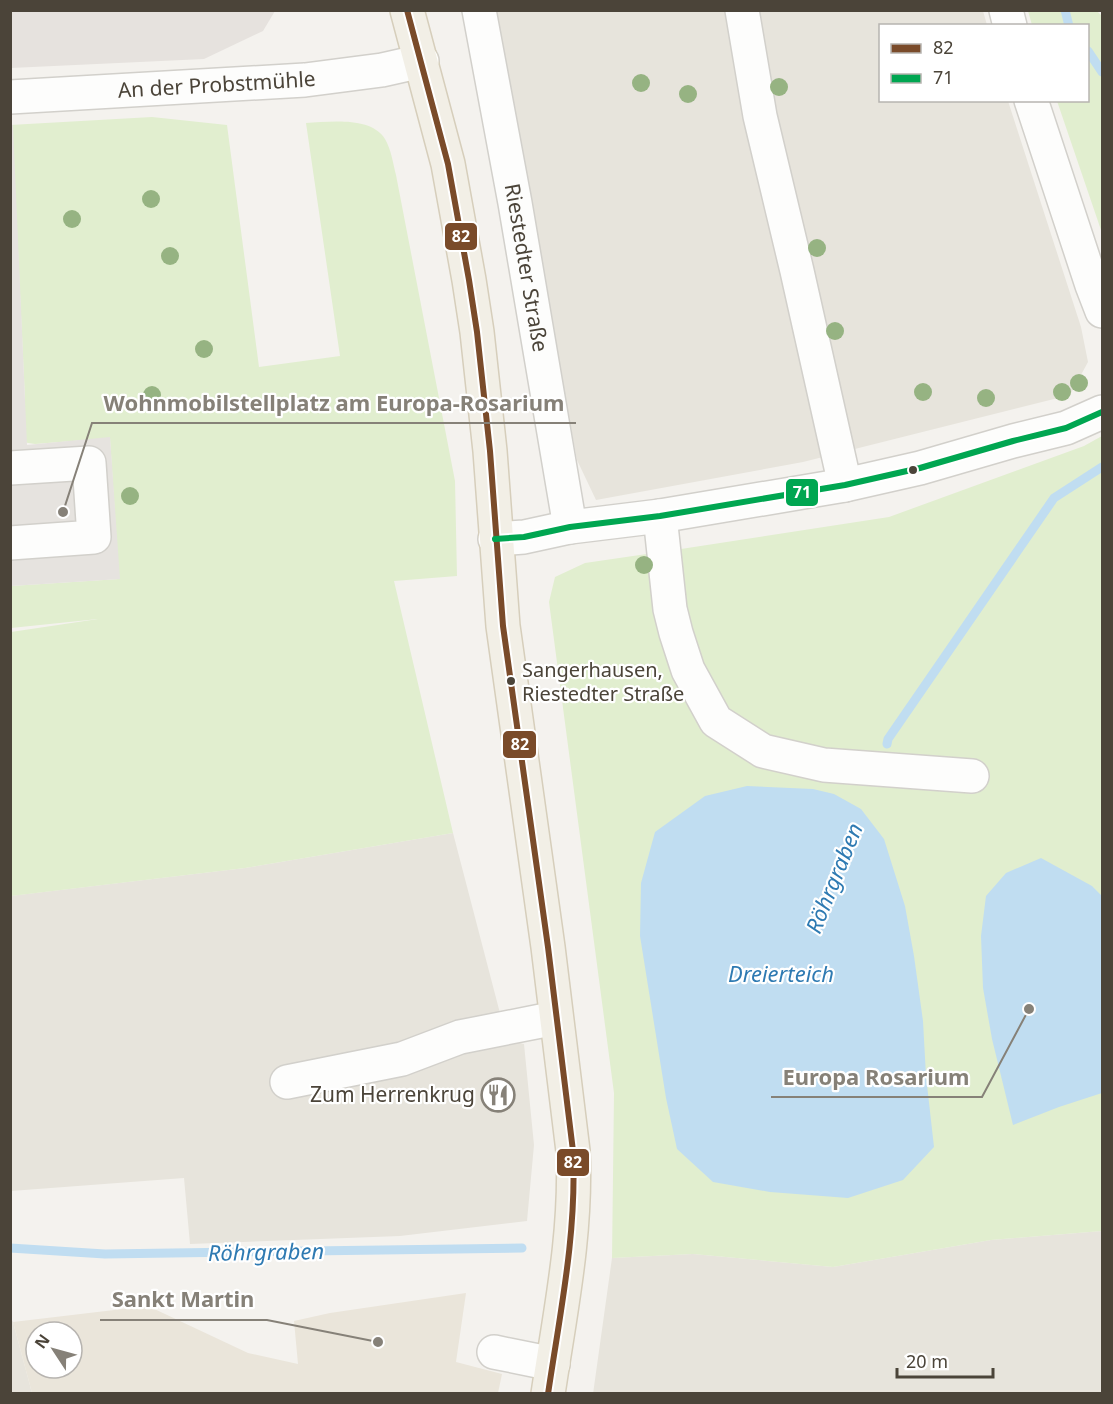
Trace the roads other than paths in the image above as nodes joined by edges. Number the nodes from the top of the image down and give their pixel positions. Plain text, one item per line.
1 (407, 10) edge
2 (479, 10) edge
3 (742, 10) edge
4 (422, 61) junction
5 (10, 97) edge
6 (1032, 102) edge
7 (1102, 310) edge
8 (1102, 412) edge
9 (10, 468) edge
10 (845, 485) junction
11 (660, 516) junction
12 (570, 527) junction
13 (495, 539) junction
14 (10, 543) edge
15 (972, 776) dead end
16 (556, 1018) junction
17 (287, 1082) dead end
18 (494, 1352) dead end
19 (550, 1379) edge

1 - 4 main road
2 - 12 street, Riestedter Straße
3 - 10 street
4 - 5 street, An der Probstmühle
4 - 13 main road
6 - 7 street
8 - 10 street
9 - 14 street
10 - 11 street
11 - 12 street
11 - 15 street
12 - 13 street
13 - 16 main road
16 - 17 street
16 - 19 main road
18 - 19 street

